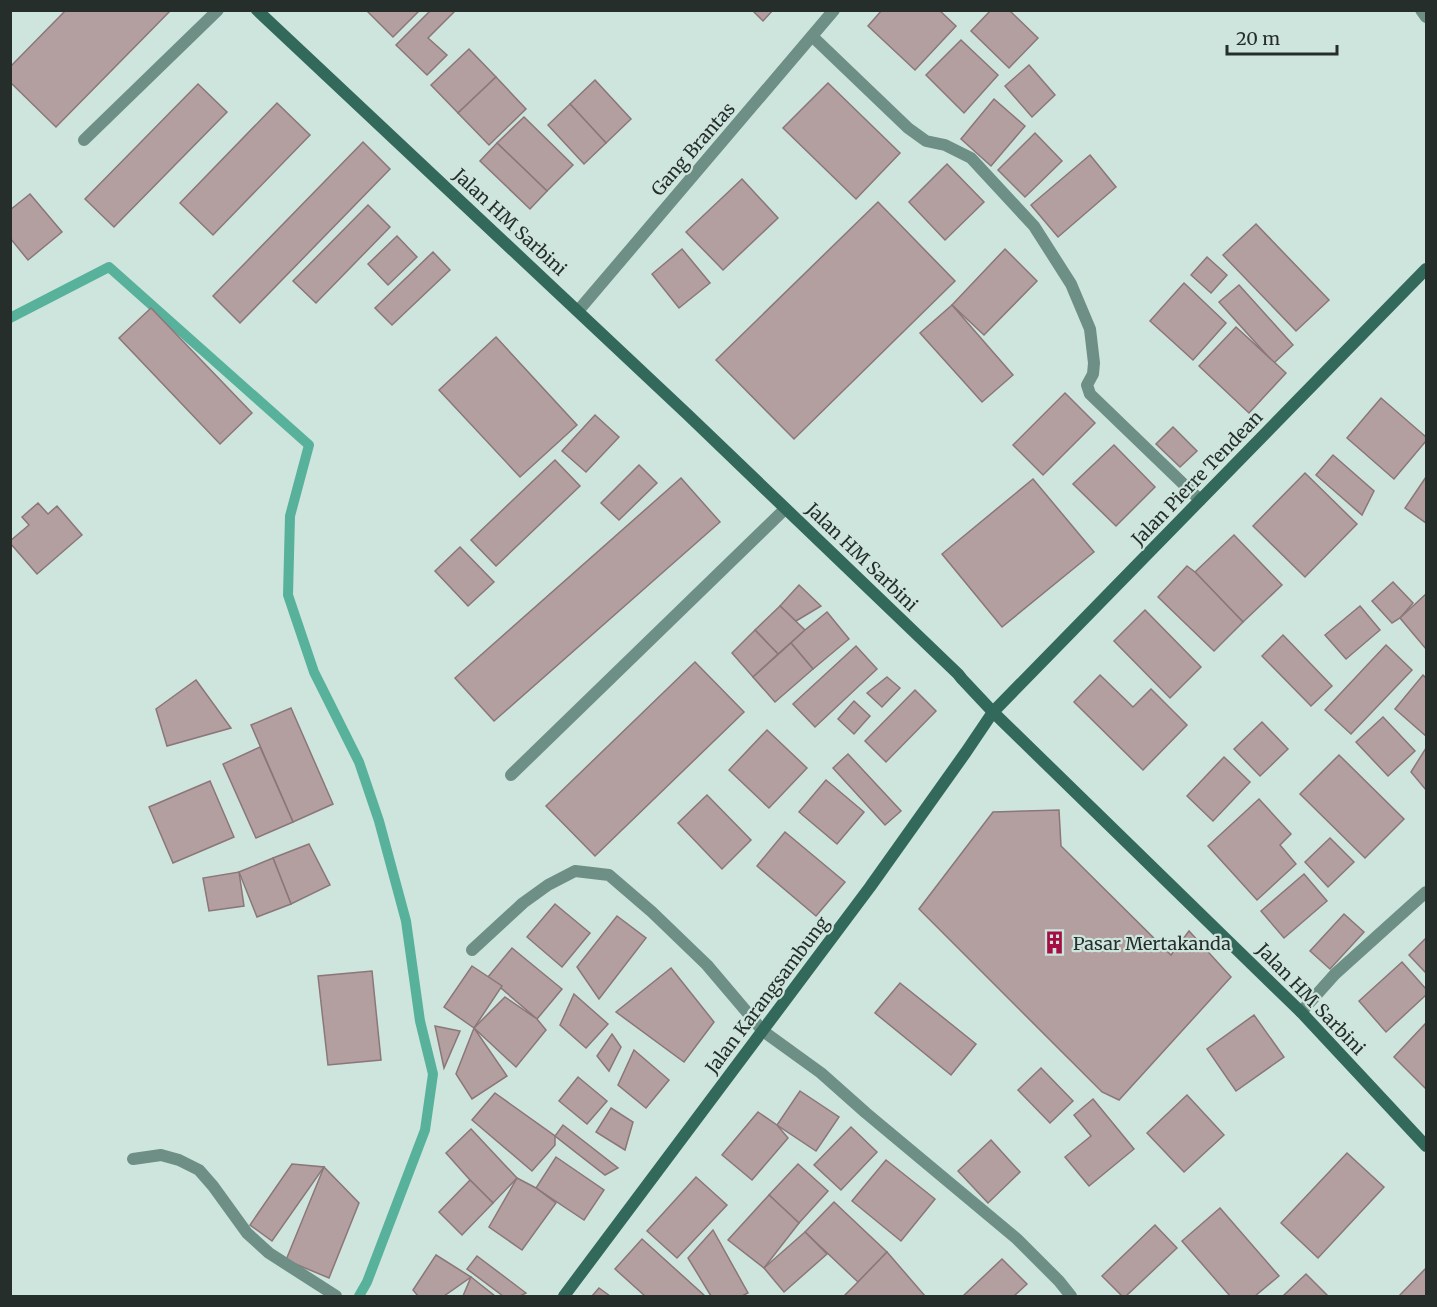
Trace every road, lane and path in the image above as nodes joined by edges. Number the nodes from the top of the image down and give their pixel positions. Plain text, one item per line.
1 (218, 10) edge
2 (257, 10) edge
3 (834, 10) edge
4 (1420, 10) edge
5 (1426, 17) edge
6 (813, 37) junction
7 (84, 140) dead end
8 (1426, 269) edge
9 (578, 311) junction
10 (1200, 500) junction
11 (785, 509) junction
12 (993, 712) junction
13 (511, 775) dead end
14 (1426, 892) edge
15 (472, 950) dead end
16 (1301, 1012) junction
17 (763, 1031) junction
18 (1426, 1146) edge
19 (134, 1159) dead end
20 (336, 1296) edge
21 (564, 1296) edge
22 (1071, 1296) edge

1 - 7 street
2 - 9 main road, Jalan HM Sarbini
3 - 6 street, Gang Brantas
4 - 5 street
6 - 9 street, Gang Brantas
6 - 10 street
8 - 10 main road, Jalan Pierre Tendean
9 - 11 main road, Jalan HM Sarbini
10 - 12 main road, Jalan Pierre Tendean
11 - 12 main road, Jalan HM Sarbini
11 - 13 street
12 - 16 main road, Jalan HM Sarbini
12 - 17 main road, Jalan Karangsambung
14 - 16 street
15 - 17 street
16 - 18 main road, Jalan HM Sarbini
17 - 21 main road, Jalan Karangsambung
17 - 22 street
19 - 20 street

